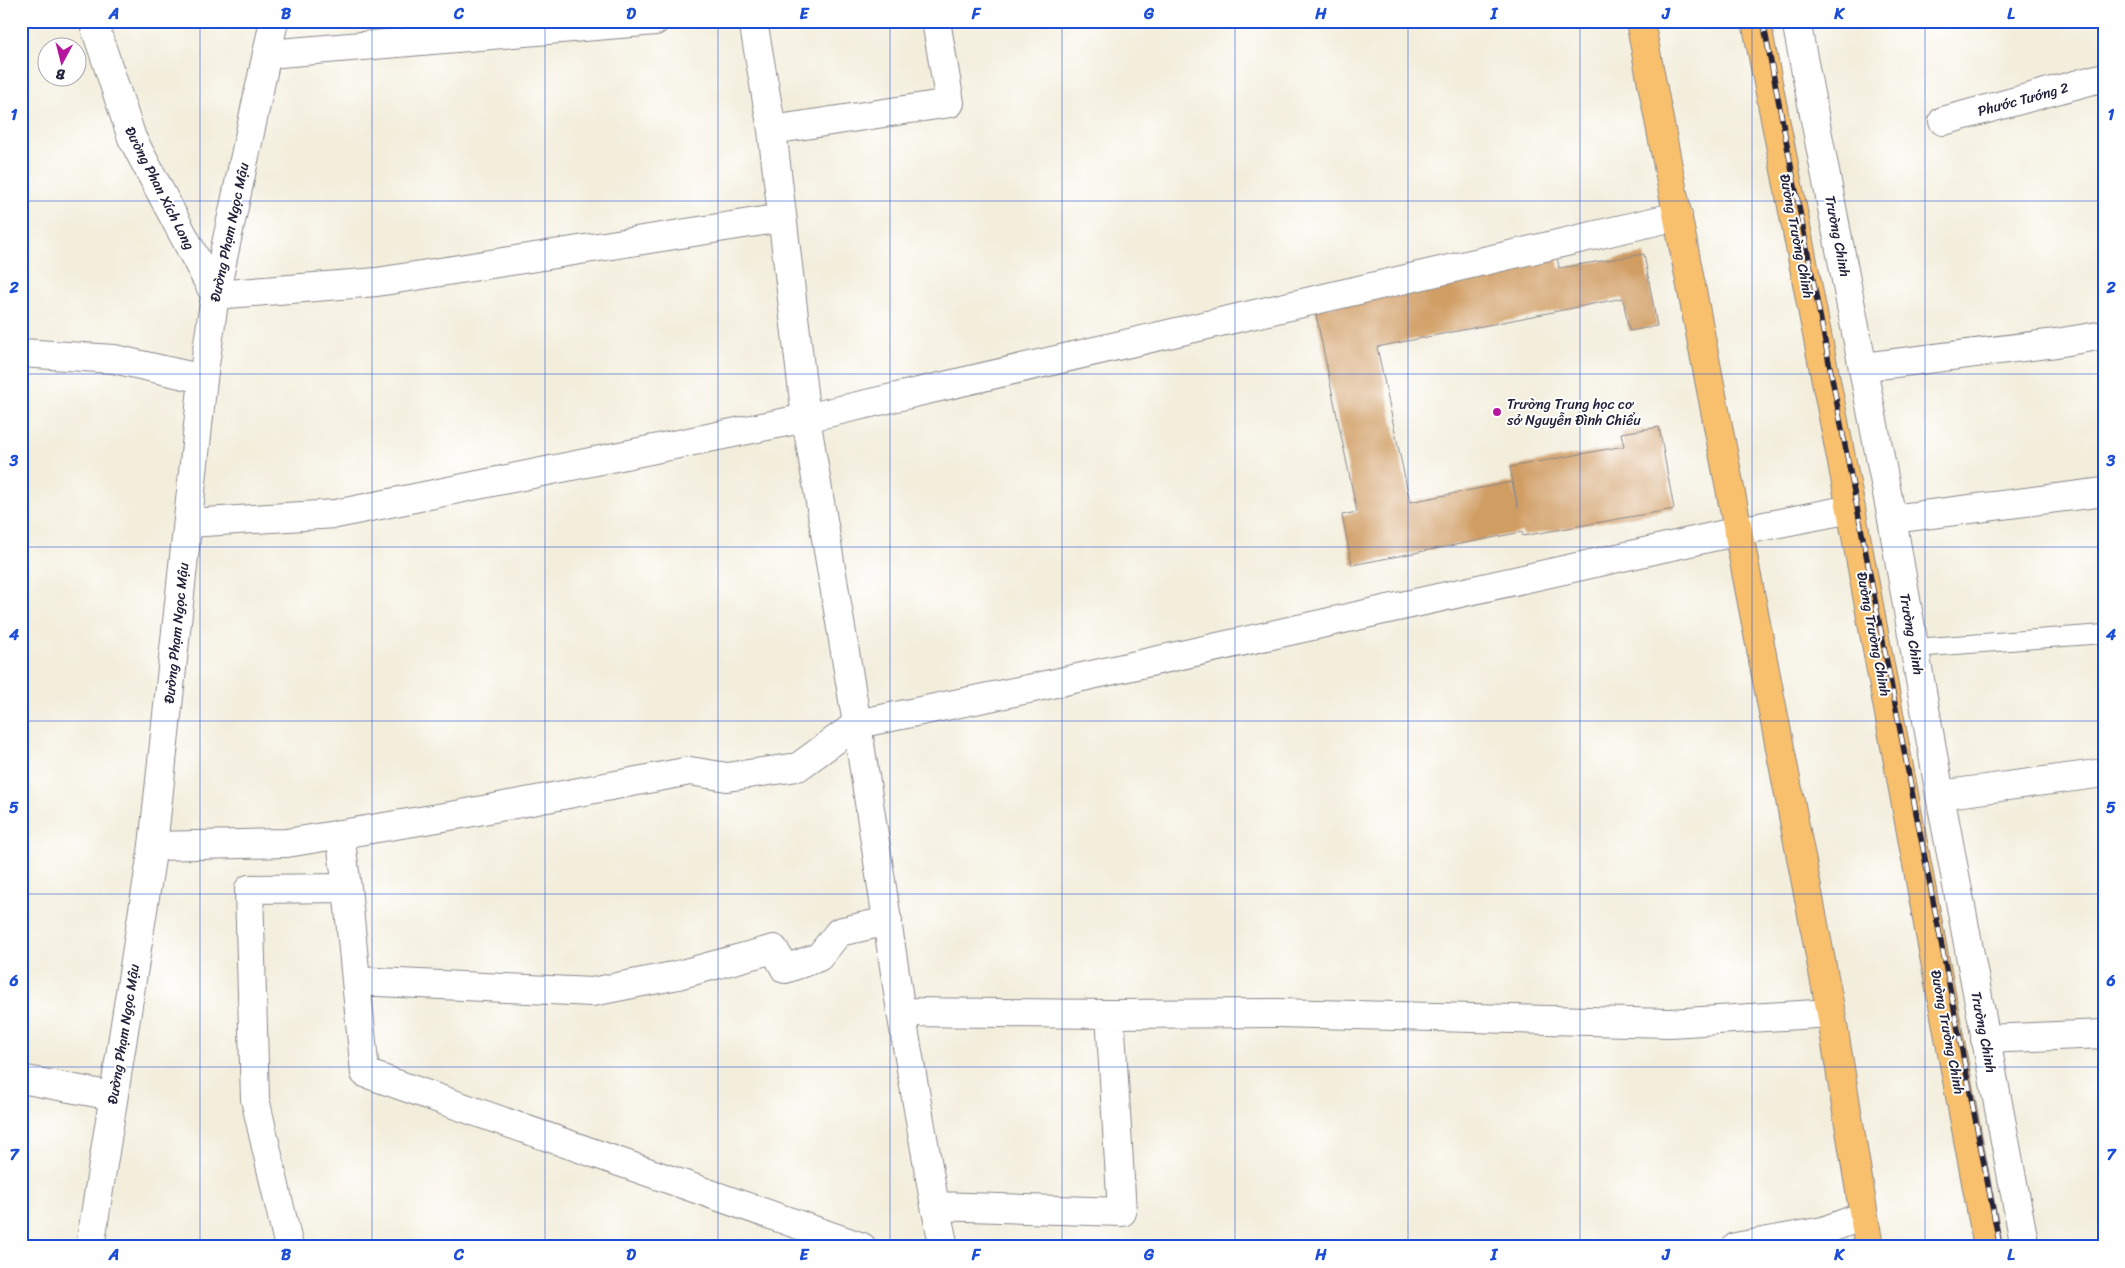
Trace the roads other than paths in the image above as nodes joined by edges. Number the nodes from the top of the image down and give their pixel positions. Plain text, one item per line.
1 (94, 21) edge
2 (274, 21) edge
3 (655, 21) edge
4 (753, 21) edge
5 (936, 21) edge
6 (1640, 21) edge
7 (1756, 21) edge
8 (1796, 21) edge
9 (268, 54) junction
10 (2104, 77) edge
11 (1943, 121) dead end
12 (772, 130) junction
13 (1678, 216) junction
14 (782, 218) junction
15 (215, 295) junction
16 (2104, 335) edge
17 (21, 354) edge
18 (1863, 367) junction
19 (203, 379) junction
20 (806, 418) junction
21 (2104, 492) edge
22 (1851, 509) junction
23 (1892, 519) junction
24 (188, 523) junction
25 (1739, 531) junction
26 (2104, 634) edge
27 (1915, 648) junction
28 (857, 724) junction
29 (2104, 773) edge
30 (1940, 795) junction
31 (340, 834) junction
32 (153, 846) junction
33 (347, 888) junction
34 (888, 921) junction
35 (356, 981) junction
36 (901, 1012) junction
37 (1831, 1013) junction
38 (1110, 1014) junction
39 (2104, 1034) edge
40 (1985, 1039) junction
41 (21, 1079) edge
42 (113, 1096) junction
43 (935, 1206) junction
44 (1863, 1216) junction
45 (90, 1247) edge
46 (289, 1247) edge
47 (862, 1247) edge
48 (944, 1247) edge
49 (1736, 1247) edge
50 (1869, 1247) edge
51 (1988, 1247) edge
52 (2025, 1247) edge

1 - 15 street, Đường Phan Xích Long
2 - 9 street, Đường Phạm Ngọc Mậu
3 - 9 street
4 - 12 street
5 - 12 street
6 - 13 highway
7 - 22 highway, Đường Trường Chinh
8 - 18 street, Trường Chinh
9 - 15 street, Đường Phạm Ngọc Mậu
10 - 11 street, Phước Tướng 2
12 - 14 street
13 - 20 street
13 - 25 highway
14 - 15 street
14 - 20 street
15 - 19 street, Đường Phạm Ngọc Mậu
16 - 18 street
17 - 19 street
18 - 23 street, Trường Chinh
19 - 24 street, Đường Phạm Ngọc Mậu
20 - 24 street
20 - 28 street
21 - 23 street
22 - 25 street
22 - 51 highway, Đường Trường Chinh
23 - 27 street, Trường Chinh
24 - 32 street, Đường Phạm Ngọc Mậu
25 - 28 street
25 - 37 highway
26 - 27 lane
27 - 30 street, Trường Chinh
28 - 31 street
28 - 34 street
29 - 30 street
30 - 40 street, Trường Chinh
31 - 32 street
31 - 33 street
32 - 42 street, Đường Phạm Ngọc Mậu
33 - 35 street
33 - 46 street
34 - 35 street
34 - 36 street
35 - 47 street
36 - 38 street
36 - 43 street
37 - 38 street
37 - 44 highway
38 - 43 street
39 - 40 street
40 - 52 street, Trường Chinh
41 - 42 street
42 - 45 street, Đường Phạm Ngọc Mậu
43 - 48 street
44 - 49 street
44 - 50 highway

